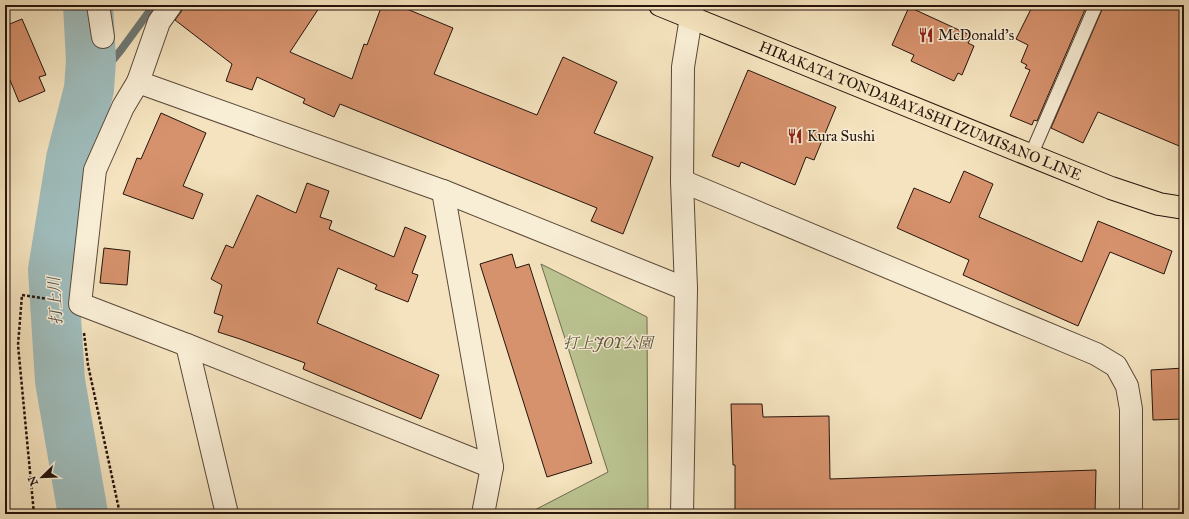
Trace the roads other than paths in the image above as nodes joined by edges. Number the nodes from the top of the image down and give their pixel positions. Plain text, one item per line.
1 (98, 5) edge
2 (171, 5) edge
3 (660, 5) edge
4 (1096, 5) edge
5 (692, 11) edge
6 (102, 37) dead end
7 (138, 82) junction
8 (1031, 155) junction
9 (682, 180) junction
10 (443, 191) junction
11 (1184, 208) edge
12 (686, 289) junction
13 (187, 345) junction
14 (492, 468) junction
15 (227, 514) edge
16 (483, 514) edge
17 (682, 514) edge
18 (1131, 514) edge

1 - 6 street
2 - 7 street
3 - 5 main road, HIRAKATA TONDABAYASHI IZUMISANO LINE
4 - 8 lane
5 - 8 main road, HIRAKATA TONDABAYASHI IZUMISANO LINE
5 - 9 street
7 - 10 street
7 - 13 street
8 - 11 main road, HIRAKATA TONDABAYASHI IZUMISANO LINE
9 - 12 street
9 - 18 street
10 - 12 street
10 - 14 street
12 - 17 street
13 - 14 street
13 - 15 street
14 - 16 street

